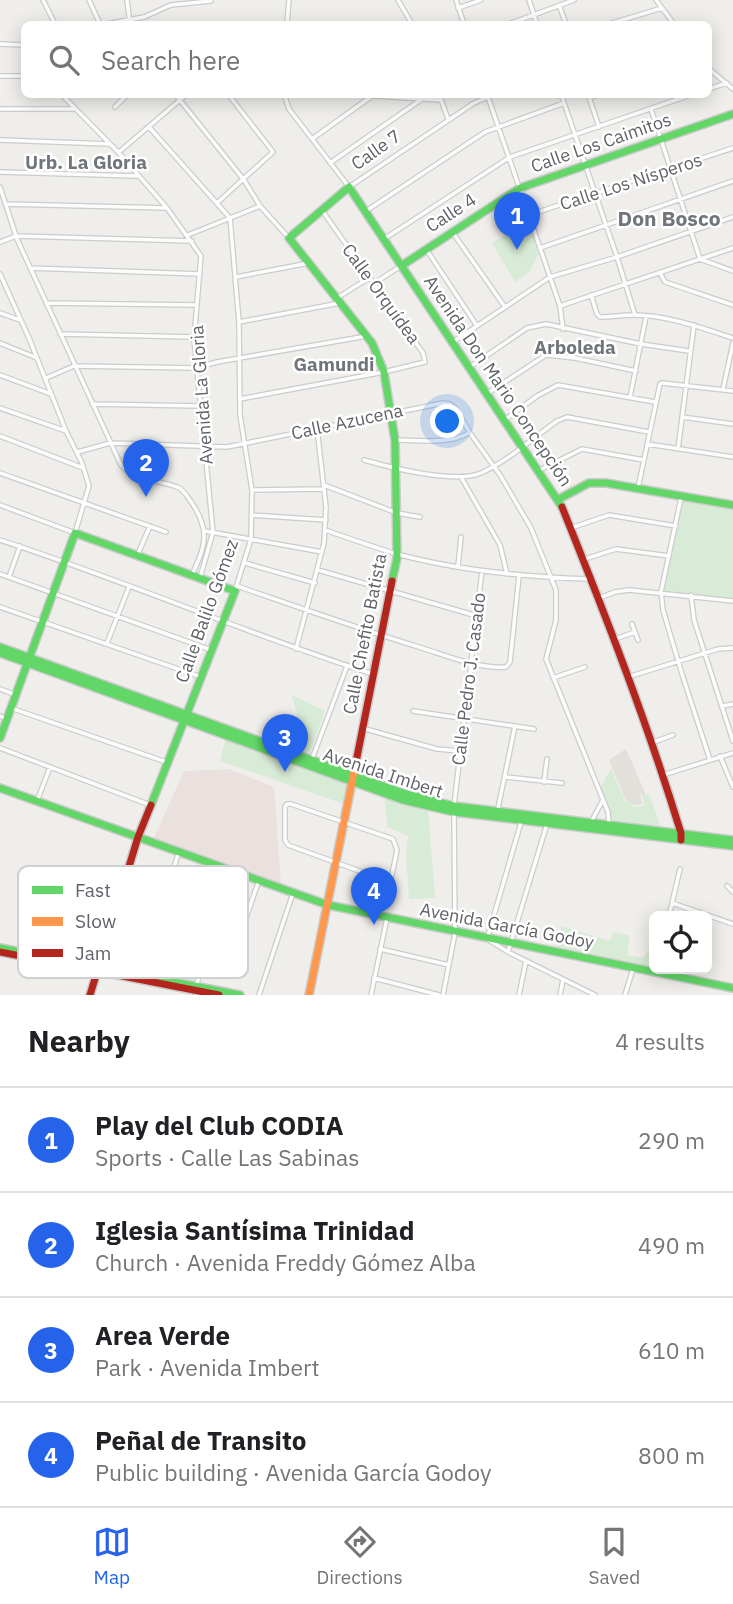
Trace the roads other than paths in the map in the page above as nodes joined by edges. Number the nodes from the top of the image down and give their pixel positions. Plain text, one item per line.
1 (43, 0) edge
2 (89, 0) edge
3 (127, 0) edge
4 (289, 0) edge
5 (398, 0) edge
6 (456, 0) edge
7 (481, 0) edge
8 (529, 0) edge
9 (574, 0) edge
10 (656, 0) edge
11 (211, 2) edge
12 (562, 3) edge
13 (458, 8) junction
14 (662, 8) junction
15 (534, 15) junction
16 (54, 21) edge
17 (98, 21) edge
18 (129, 21) edge
19 (131, 21) edge
20 (287, 21) edge
21 (410, 21) edge
22 (463, 21) edge
23 (517, 21) edge
24 (536, 21) edge
25 (565, 21) edge
26 (619, 21) edge
27 (672, 21) edge
28 (0, 44) edge
29 (21, 45) edge
30 (712, 70) edge
31 (0, 76) edge
32 (21, 76) edge
33 (727, 83) junction
34 (712, 88) edge
35 (733, 89) edge
36 (65, 98) edge
37 (119, 98) edge
38 (125, 98) edge
39 (182, 98) edge
40 (231, 98) edge
41 (285, 98) edge
42 (369, 98) edge
43 (405, 98) edge
44 (484, 98) edge
45 (489, 98) edge
46 (562, 98) edge
47 (590, 98) edge
48 (683, 98) edge
49 (422, 99) junction
50 (180, 100) junction
51 (441, 100) joint
52 (122, 101) junction
53 (564, 103) junction
54 (115, 107) dead end
55 (0, 109) edge
56 (76, 109) junction
57 (651, 109) junction
58 (733, 114) edge
59 (449, 119) junction
60 (498, 125) junction
61 (149, 127) junction
62 (599, 127) junction
63 (575, 135) junction
64 (312, 139) junction
65 (660, 139) junction
66 (0, 140) edge
67 (111, 144) junction
68 (733, 148) edge
69 (119, 153) junction
70 (510, 157) junction
71 (330, 163) junction
72 (586, 165) junction
73 (670, 168) junction
74 (0, 172) edge
75 (137, 176) junction
76 (244, 180) junction
77 (733, 181) edge
78 (0, 187) edge
79 (349, 187) junction
80 (520, 188) junction
81 (596, 194) junction
82 (679, 199) junction
83 (217, 203) junction
84 (5, 204) junction
85 (260, 206) junction
86 (167, 208) junction
87 (320, 209) junction
88 (366, 211) junction
89 (529, 215) junction
90 (733, 216) edge
91 (230, 218) junction
92 (607, 225) junction
93 (452, 231) junction
94 (690, 232) junction
95 (188, 235) junction
96 (16, 236) junction
97 (289, 238) junction
98 (383, 239) junction
99 (192, 241) junction
100 (0, 242) edge
101 (540, 248) junction
102 (733, 248) edge
103 (426, 249) junction
104 (617, 257) junction
105 (700, 259) junction
106 (310, 263) junction
107 (401, 266) junction
108 (30, 268) junction
109 (733, 271) edge
110 (660, 272) junction
111 (0, 274) edge
112 (200, 274) junction
113 (551, 277) junction
114 (236, 278) junction
115 (369, 278) junction
116 (626, 283) junction
117 (373, 284) junction
118 (591, 295) junction
119 (339, 300) junction
120 (46, 303) junction
121 (197, 304) junction
122 (733, 305) edge
123 (560, 306) junction
124 (505, 307) junction
125 (0, 313) edge
126 (635, 315) junction
127 (646, 317) junction
128 (22, 321) junction
129 (239, 322) junction
130 (694, 325) junction
131 (477, 326) junction
132 (563, 329) junction
133 (60, 334) junction
134 (367, 336) junction
135 (194, 337) junction
136 (733, 340) edge
137 (453, 342) junction
138 (0, 343) edge
139 (641, 344) junction
140 (689, 351) junction
141 (37, 358) junction
142 (239, 359) junction
143 (74, 366) junction
144 (470, 367) junction
145 (196, 369) junction
146 (636, 371) junction
147 (383, 372) junction
148 (0, 375) edge
149 (46, 378) junction
150 (685, 385) junction
151 (723, 389) junction
152 (733, 391) edge
153 (488, 393) junction
154 (51, 394) junction
155 (630, 397) junction
156 (240, 399) junction
157 (655, 402) junction
158 (92, 404) junction
159 (200, 406) junction
160 (0, 408) edge
161 (390, 413) junction
162 (682, 417) junction
163 (506, 419) junction
164 (733, 424) edge
165 (317, 428) junction
166 (66, 431) junction
167 (649, 432) junction
168 (470, 433) junction
169 (0, 436) edge
170 (395, 440) junction
171 (110, 443) junction
172 (244, 444) junction
173 (647, 444) junction
174 (523, 445) junction
175 (205, 446) junction
176 (678, 449) junction
177 (78, 452) junction
178 (733, 457) edge
179 (365, 460) dead end
180 (643, 460) junction
181 (494, 466) junction
182 (84, 469) junction
183 (396, 470) junction
184 (540, 470) junction
185 (0, 473) edge
186 (461, 477) junction
187 (324, 487) junction
188 (638, 489) junction
189 (252, 490) junction
190 (681, 498) junction
191 (559, 499) junction
192 (84, 503) junction
193 (0, 505) edge
194 (733, 505) edge
195 (397, 513) junction
196 (252, 515) junction
197 (420, 517) dead end
198 (326, 520) junction
199 (150, 526) junction
200 (676, 526) junction
201 (571, 527) junction
202 (326, 530) junction
203 (205, 531) junction
204 (166, 532) dead end
205 (213, 532) junction
206 (75, 533) junction
207 (461, 537) dead end
208 (251, 538) junction
209 (0, 540) edge
210 (20, 546) junction
211 (322, 552) junction
212 (397, 554) junction
213 (137, 556) junction
214 (670, 556) junction
215 (585, 559) junction
216 (64, 562) junction
217 (245, 563) junction
218 (458, 566) junction
219 (318, 569) junction
220 (482, 571) junction
221 (0, 574) edge
222 (507, 574) junction
223 (519, 576) junction
224 (9, 577) junction
225 (196, 577) junction
226 (551, 578) junction
227 (592, 580) junction
228 (315, 583) junction
229 (130, 586) junction
230 (236, 588) junction
231 (391, 590) junction
232 (661, 592) junction
233 (54, 593) junction
234 (691, 595) junction
235 (599, 598) junction
236 (733, 601) edge
237 (0, 607) edge
238 (307, 610) junction
239 (117, 616) junction
240 (477, 616) junction
241 (222, 620) junction
242 (42, 622) junction
243 (632, 624) dead end
244 (635, 632) junction
245 (382, 636) junction
246 (615, 639) junction
247 (638, 640) dead end
248 (107, 643) junction
249 (733, 648) edge
250 (0, 650) edge
251 (211, 650) junction
252 (296, 650) junction
253 (705, 653) junction
254 (29, 660) junction
255 (678, 662) junction
256 (471, 663) junction
257 (347, 666) junction
258 (585, 667) dead end
259 (374, 674) junction
260 (201, 677) junction
261 (628, 677) junction
262 (553, 678) junction
263 (0, 689) edge
264 (16, 695) junction
265 (733, 704) edge
266 (723, 706) junction
267 (11, 708) junction
268 (413, 710) dead end
269 (3, 717) edge
270 (184, 717) junction
271 (464, 718) junction
272 (515, 726) junction
273 (362, 728) junction
274 (534, 729) dead end
275 (673, 735) dead end
276 (0, 738) edge
277 (733, 741) edge
278 (651, 743) junction
279 (0, 748) edge
280 (460, 751) junction
281 (733, 753) edge
282 (720, 756) junction
283 (547, 758) dead end
284 (710, 760) junction
285 (166, 762) junction
286 (311, 763) junction
287 (51, 766) junction
288 (663, 775) junction
289 (505, 777) junction
290 (352, 779) junction
291 (544, 782) junction
292 (562, 783) dead end
293 (733, 787) edge
294 (0, 788) edge
295 (603, 800) junction
296 (37, 802) junction
297 (150, 805) junction
298 (454, 809) junction
299 (497, 814) junction
300 (522, 817) junction
301 (591, 822) junction
302 (343, 823) junction
303 (547, 824) junction
304 (609, 827) junction
305 (681, 836) junction
306 (138, 837) junction
307 (733, 840) edge
308 (733, 846) edge
309 (178, 851) junction
310 (336, 861) junction
311 (129, 866) edge
312 (174, 866) edge
313 (219, 866) edge
314 (680, 869) dead end
315 (248, 876) edge
316 (259, 880) junction
317 (727, 886) dead end
318 (733, 892) edge
319 (293, 893) junction
320 (672, 904) junction
321 (328, 905) junction
322 (670, 911) edge
323 (248, 912) edge
324 (387, 918) junction
325 (733, 924) edge
326 (455, 933) junction
327 (487, 939) junction
328 (511, 943) junction
329 (380, 949) junction
330 (0, 950) edge
331 (508, 952) junction
332 (18, 953) edge
333 (526, 961) junction
334 (449, 965) junction
335 (634, 967) junction
336 (649, 969) edge
337 (674, 974) edge
338 (96, 978) edge
339 (145, 978) edge
340 (147, 978) edge
341 (199, 978) edge
342 (374, 978) junction
343 (563, 979) junction
344 (196, 986) junction
345 (733, 988) edge
346 (216, 994) edge
347 (89, 995) edge
348 (240, 995) edge
349 (260, 995) edge
350 (309, 995) edge
351 (371, 995) edge
352 (441, 995) edge
353 (519, 995) edge
354 (560, 995) edge
355 (595, 995) edge
356 (625, 995) edge

1 - 16 street
2 - 17 street
3 - 18 street
4 - 20 street
5 - 21 street
6 - 13 street
7 - 13 street
8 - 15 street
9 - 12 street
10 - 14 street
11 - 19 street
12 - 15 street
12 - 25 street
13 - 22 street
14 - 26 street
14 - 27 street
15 - 23 street
15 - 24 street
28 - 29 street
30 - 33 street
31 - 32 street
33 - 34 street
33 - 35 street
36 - 56 street, Avenida La Gloria
37 - 52 street
38 - 52 street
39 - 50 street
40 - 76 street
41 - 64 street
42 - 64 street
43 - 49 street
44 - 59 street, Calle 7
45 - 60 street
46 - 53 street
47 - 62 street
48 - 57 street
49 - 51 street
49 - 71 street
50 - 61 street
50 - 76 street, Calle Chefito Batista
51 - 59 street
52 - 54 street
53 - 60 street
53 - 63 street
55 - 56 street
56 - 67 street, Avenida La Gloria
57 - 62 street
57 - 65 street
58 - 65 street, Calle Los Caimitos
59 - 79 street, Calle 7
60 - 70 street
60 - 88 street
61 - 69 street
61 - 83 street
62 - 63 street
63 - 70 street
63 - 72 street
64 - 71 street
65 - 72 street, Calle Los Caimitos
65 - 73 street
66 - 67 street
67 - 69 street, Avenida La Gloria
68 - 73 street, Calle Los Nísperos
69 - 75 street, Avenida La Gloria
70 - 80 street
70 - 98 street
71 - 79 street
72 - 80 street, Calle Los Caimitos
72 - 81 street
73 - 81 street, Calle Los Nísperos
73 - 82 street
74 - 75 street
75 - 86 street, Avenida La Gloria
76 - 83 street
76 - 85 street, Calle Chefito Batista
77 - 82 street
78 - 84 street
79 - 87 street, Calle 7
79 - 88 street, Avenida Don Mario Concepción
80 - 89 street
80 - 93 street, Calle 4
81 - 89 street, Calle Los Nísperos
81 - 92 street
82 - 92 street
82 - 94 street
83 - 91 street
84 - 86 street
84 - 96 street
85 - 91 street
85 - 97 street, Calle Chefito Batista
86 - 95 street, Avenida La Gloria
87 - 97 street, Calle 7
87 - 115 street, Calle Orquídea
88 - 98 street, Avenida Don Mario Concepción
89 - 101 street
90 - 94 street
91 - 95 street
91 - 114 street, Calle Balilo Gómez
92 - 101 street
92 - 104 street
93 - 103 street, Calle 4
93 - 124 street
94 - 104 street
94 - 105 street
95 - 99 street, Avenida La Gloria
96 - 99 street
96 - 100 street
96 - 108 street
97 - 106 street, Calle Chefito Batista
98 - 107 street, Avenida Don Mario Concepción
99 - 112 street, Avenida La Gloria
101 - 113 street
102 - 105 street
103 - 107 street, Calle 4
103 - 131 street
104 - 113 street
104 - 116 street
105 - 109 street
105 - 110 street
106 - 114 street
106 - 119 street, Calle Chefito Batista
107 - 117 street
107 - 137 street, Avenida Don Mario Concepción
108 - 112 street
108 - 120 street
110 - 116 street
110 - 122 street
111 - 128 street
112 - 121 street, Avenida La Gloria
113 - 123 street
113 - 124 street
114 - 129 street, Calle Balilo Gómez
115 - 117 street, Calle Orquídea
115 - 119 street
116 - 118 street
116 - 126 street
117 - 147 street, Calle Orquídea
118 - 123 street
118 - 126 street
119 - 129 street
119 - 134 street, Calle Chefito Batista
120 - 121 street
120 - 133 street
121 - 135 street, Avenida La Gloria
123 - 132 street
124 - 131 street
125 - 128 street
126 - 127 street
127 - 130 street
127 - 139 street
128 - 141 street
129 - 142 street, Calle Balilo Gómez
130 - 136 street
130 - 140 street
131 - 137 street
132 - 139 street
132 - 144 street
133 - 135 street
133 - 143 street
134 - 142 street
134 - 147 street, Calle Chefito Batista
135 - 145 street, Avenida La Gloria
136 - 151 street
137 - 144 street, Avenida Don Mario Concepción
138 - 141 street
139 - 140 street
139 - 146 street
140 - 150 street
141 - 149 street
142 - 145 street
142 - 156 street, Calle Balilo Gómez
143 - 145 street
143 - 149 street
143 - 158 street
144 - 153 street, Avenida Don Mario Concepción
145 - 159 street, Avenida La Gloria
146 - 153 street
146 - 155 street
147 - 156 street, Calle Orquídea
147 - 161 street, Calle Chefito Batista
148 - 154 street
149 - 154 street
150 - 151 street
150 - 157 street
150 - 162 street
151 - 152 street
153 - 163 street, Avenida Don Mario Concepción
154 - 166 street
155 - 157 street
155 - 163 street
156 - 172 street, Calle Balilo Gómez
157 - 167 street
158 - 159 street
158 - 171 street
159 - 175 street, Avenida La Gloria
160 - 166 street
161 - 165 street, Calle Azucena
161 - 168 street, Calle Azucena
161 - 170 street, Calle Chefito Batista
162 - 164 street
162 - 176 street
163 - 174 street, Avenida Don Mario Concepción
165 - 172 street, Calle Azucena
165 - 187 street
166 - 177 street
167 - 173 street
167 - 174 street
168 - 170 street
168 - 181 street
169 - 182 street
170 - 183 street, Calle Chefito Batista
171 - 175 street, Calle Azucena
171 - 177 street, Calle Azucena
171 - 203 street
172 - 175 street, Calle Azucena
172 - 189 street, Calle Balilo Gómez
173 - 176 street
173 - 180 street
174 - 181 street
174 - 184 street, Avenida Don Mario Concepción
175 - 205 street, Avenida La Gloria
176 - 178 street
177 - 182 street
179 - 183 street
180 - 184 street
180 - 188 street
181 - 186 street
181 - 226 street
182 - 192 street
183 - 186 street
183 - 195 street, Calle Chefito Batista
184 - 191 street, Avenida Don Mario Concepción
185 - 192 street
186 - 222 street
187 - 189 street
187 - 195 street
187 - 198 street
188 - 190 street
188 - 191 street
189 - 196 street, Calle Balilo Gómez
190 - 194 street
190 - 200 street
191 - 201 street, Avenida Don Mario Concepción
192 - 199 street
192 - 206 street
193 - 206 street
195 - 197 street
195 - 212 street, Calle Chefito Batista
196 - 198 street
196 - 208 street, Calle Balilo Gómez
198 - 202 street
199 - 204 street
199 - 213 street
200 - 201 street
200 - 214 street
201 - 215 street, Avenida Don Mario Concepción
202 - 211 street
202 - 212 street
203 - 205 street
203 - 225 street
205 - 208 street
205 - 225 street, Avenida La Gloria
206 - 213 street
206 - 216 street
207 - 218 street
208 - 211 street
208 - 217 street, Calle Balilo Gómez
209 - 210 street
210 - 216 street
210 - 224 street
211 - 219 street
212 - 218 street
212 - 231 street, Calle Chefito Batista
213 - 225 street
214 - 215 street
214 - 232 street
215 - 227 street, Avenida Don Mario Concepción
216 - 229 street
216 - 233 street
217 - 228 street
217 - 230 street, Calle Balilo Gómez
218 - 220 street
219 - 228 street
219 - 231 street
220 - 222 street
220 - 240 street, Calle Pedro J. Casado
221 - 224 street
222 - 223 street
223 - 226 street
223 - 256 street
224 - 233 street
225 - 230 street
226 - 227 street
226 - 262 street
227 - 235 street, Avenida Don Mario Concepción
228 - 238 street
229 - 239 street
229 - 241 street
230 - 238 street
230 - 241 street, Calle Balilo Gómez
231 - 240 street
231 - 245 street, Calle Chefito Batista
232 - 234 street
232 - 235 street
232 - 255 street
233 - 239 street
233 - 242 street
234 - 236 street
234 - 253 street
235 - 246 street, Avenida Don Mario Concepción
237 - 242 street
238 - 245 street
238 - 252 street
239 - 248 street
239 - 251 street
240 - 256 street, Calle Pedro J. Casado
241 - 251 street, Calle Balilo Gómez
241 - 252 street
242 - 248 street
242 - 254 street
243 - 244 street
244 - 246 street
244 - 247 street
245 - 256 street
245 - 259 street, Calle Chefito Batista
246 - 261 street, Avenida Don Mario Concepción
248 - 260 street
249 - 253 street
250 - 254 street, Avenida Imbert
251 - 260 street, Calle Balilo Gómez
252 - 257 street
253 - 255 street
253 - 266 street
254 - 264 street
254 - 270 street, Avenida Imbert
255 - 261 street
255 - 284 street
256 - 271 street, Calle Pedro J. Casado
257 - 259 street
257 - 286 street
258 - 262 street
259 - 273 street, Calle Chefito Batista
260 - 270 street, Calle Balilo Gómez
261 - 278 street, Avenida Don Mario Concepción
262 - 295 street
263 - 264 street
264 - 267 street
265 - 266 street
266 - 277 street
267 - 269 street
267 - 285 street
268 - 271 street
269 - 276 street
270 - 285 street, Calle Balilo Gómez
270 - 286 street, Avenida Imbert
271 - 272 street
271 - 280 street, Calle Pedro J. Casado
272 - 274 street
272 - 289 street
273 - 280 street
273 - 290 street, Calle Chefito Batista
275 - 278 street
278 - 288 street, Avenida Don Mario Concepción
279 - 287 street
280 - 298 street, Calle Pedro J. Casado
281 - 282 street
282 - 284 street
282 - 293 street
283 - 291 street
284 - 288 street
285 - 297 street, Calle Balilo Gómez
286 - 290 street, Avenida Imbert
287 - 296 street
287 - 297 street
288 - 305 street, Avenida Don Mario Concepción
289 - 291 street
289 - 299 street
290 - 298 street, Avenida Imbert
290 - 302 street, Calle Chefito Batista
291 - 292 street
294 - 296 street, Avenida García Godoy
295 - 301 street
295 - 304 street
296 - 306 street, Avenida García Godoy
297 - 306 street, Calle Balilo Gómez
298 - 299 street, Avenida Imbert
298 - 326 street, Calle Pedro J. Casado
299 - 300 street, Avenida Imbert
300 - 301 street, Avenida Imbert
300 - 303 street, Avenida Imbert
300 - 327 street
301 - 304 street, Avenida Imbert
302 - 310 street, Calle Chefito Batista
302 - 310 street
302 - 310 street
303 - 304 street, Avenida Imbert
303 - 328 street
304 - 305 street, Avenida Imbert
305 - 307 street, Avenida Imbert
305 - 308 street, Avenida Imbert
306 - 309 street, Avenida García Godoy
306 - 311 street, Calle Balilo Gómez
309 - 312 street
309 - 313 street, Avenida García Godoy
310 - 321 street, Calle Chefito Batista
314 - 320 street
315 - 316 street, Avenida García Godoy
316 - 319 street, Avenida García Godoy
316 - 323 street
317 - 318 street
319 - 321 street, Avenida García Godoy
319 - 349 street
320 - 322 street
320 - 325 street
321 - 324 street, Avenida García Godoy
321 - 350 street, Calle Chefito Batista
324 - 326 street, Avenida García Godoy
324 - 329 street
326 - 327 street, Avenida García Godoy
326 - 334 street, Calle Pedro J. Casado
327 - 328 street, Avenida García Godoy
327 - 331 street
328 - 331 street
328 - 335 street, Avenida García Godoy
329 - 334 street
329 - 342 street
330 - 332 street
331 - 333 street
333 - 343 street
333 - 353 street
334 - 352 street, Calle Pedro J. Casado
335 - 336 street, Avenida García Godoy
335 - 356 street
337 - 345 street, Avenida García Godoy
338 - 347 street, Calle Balilo Gómez
339 - 346 street
340 - 344 street
341 - 344 street
342 - 351 street
342 - 352 street
343 - 354 street
343 - 355 street
344 - 346 street
346 - 348 street

